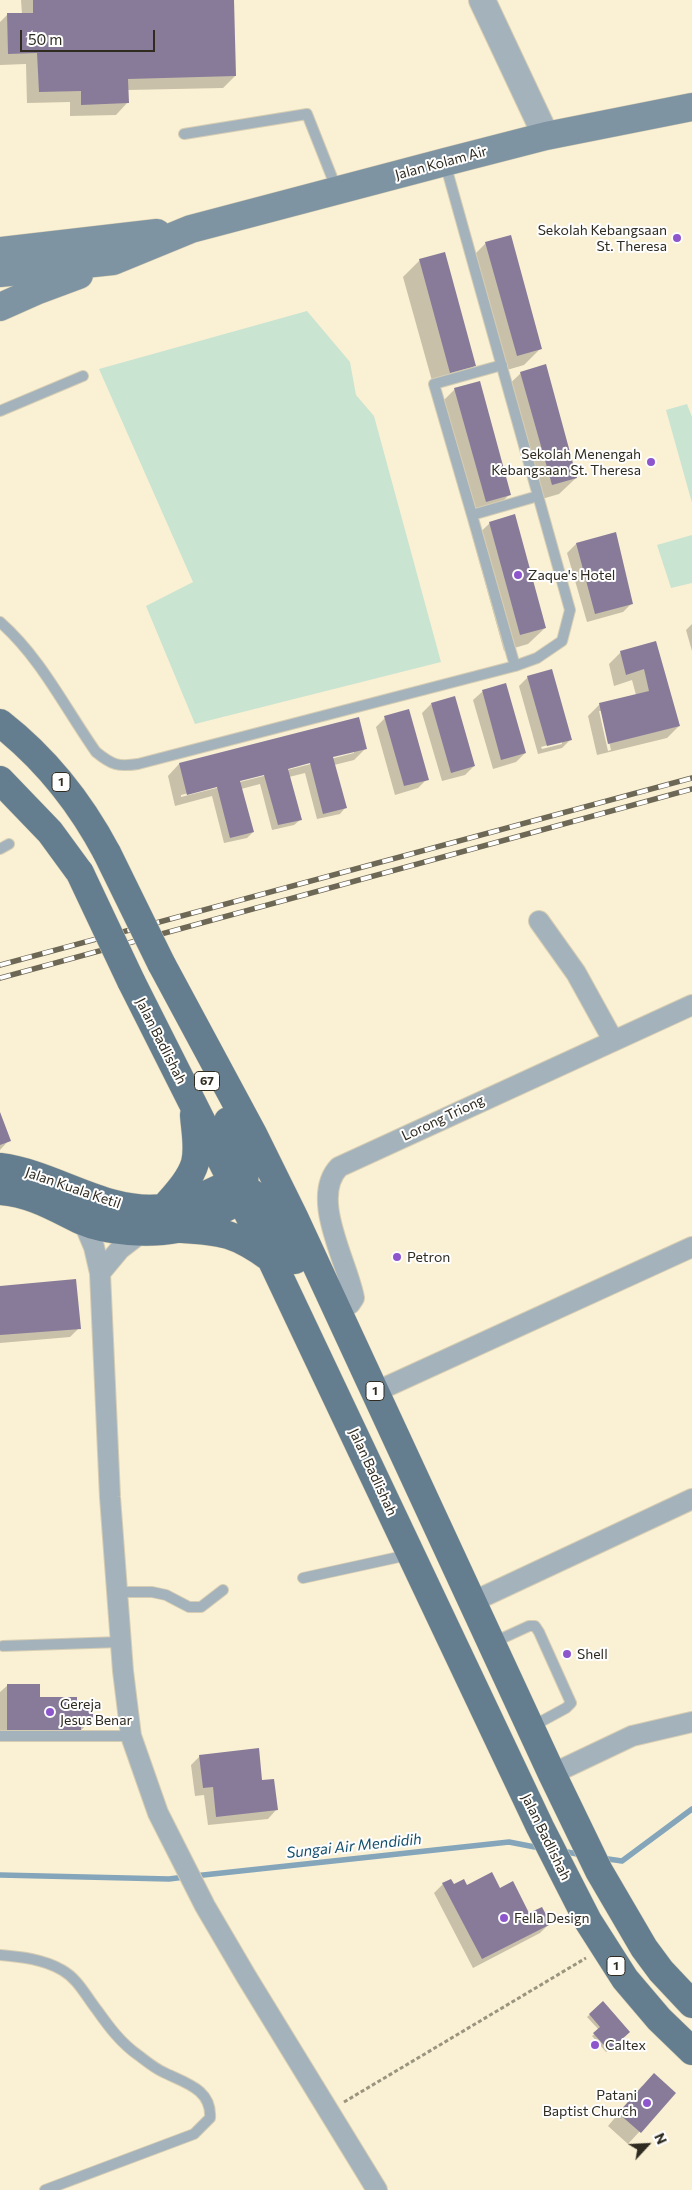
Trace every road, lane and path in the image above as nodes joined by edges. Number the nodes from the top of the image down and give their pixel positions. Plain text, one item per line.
1 (482, 0) edge
2 (692, 107) edge
3 (184, 134) dead end
4 (546, 136) junction
5 (445, 162) junction
6 (337, 191) junction
7 (191, 229) junction
8 (0, 250) edge
9 (113, 261) junction
10 (0, 272) edge
11 (0, 307) edge
12 (502, 365) junction
13 (84, 376) dead end
14 (0, 411) edge
15 (538, 496) junction
16 (472, 515) junction
17 (0, 622) edge
18 (515, 666) junction
19 (0, 723) edge
20 (0, 780) edge
21 (539, 921) dead end
22 (164, 969) junction
23 (692, 1005) edge
24 (613, 1040) junction
25 (193, 1103) junction
26 (0, 1167) edge
27 (238, 1190) junction
28 (0, 1191) edge
29 (171, 1219) junction
30 (83, 1221) junction
31 (142, 1232) junction
32 (692, 1247) edge
33 (271, 1259) junction
34 (100, 1273) junction
35 (338, 1310) junction
36 (358, 1354) junction
37 (376, 1392) junction
38 (692, 1499) edge
39 (412, 1554) junction
40 (303, 1578) dead end
41 (223, 1590) dead end
42 (117, 1592) junction
43 (472, 1602) junction
44 (120, 1642) junction
45 (491, 1644) junction
46 (2, 1646) dead end
47 (692, 1722) edge
48 (530, 1728) junction
49 (1, 1736) edge
50 (131, 1736) junction
51 (552, 1774) junction
52 (604, 1948) junction
53 (0, 1955) edge
54 (692, 2004) edge
55 (692, 2052) edge
56 (330, 2111) junction
57 (45, 2190) edge
58 (377, 2190) edge

1 - 4 street
2 - 4 main road, Jalan Kolam Air
3 - 6 lane
4 - 5 main road, Jalan Kolam Air
5 - 6 main road, Jalan Kolam Air
5 - 12 lane
6 - 7 main road, Jalan Kolam Air
7 - 8 main road, Jalan Kolam Air
7 - 9 main road, Jalan Kolam Air
9 - 10 main road, Jalan Kolam Air
9 - 11 main road
12 - 15 lane
12 - 16 lane
13 - 14 lane
15 - 16 lane
15 - 18 lane
16 - 18 lane
17 - 18 lane
19 - 22 main road, 1, bridge
20 - 25 main road, Jalan Badlishah / 1, bridge
21 - 24 street
22 - 27 main road, 67
22 - 35 main road, 1
23 - 24 street, Lorong Triong
24 - 35 street, Lorong Triong
25 - 27 main road, Jalan Badlishah / 1
25 - 29 main road
26 - 29 main road, Jalan Kuala Ketil
27 - 29 main road, Jalan Kuala Ketil
27 - 33 main road, Jalan Badlishah / 1
27 - 36 main road
28 - 30 main road, Jalan Kuala Ketil
29 - 31 main road, Jalan Kuala Ketil
29 - 33 main road
30 - 31 main road, Jalan Kuala Ketil
30 - 34 street
31 - 34 street
32 - 37 street
33 - 39 main road, Jalan Badlishah / 1
34 - 42 street
35 - 36 main road, 1
36 - 37 main road, 1
37 - 43 main road, 1
38 - 43 street
39 - 40 lane
39 - 52 main road, Jalan Badlishah / 1
41 - 42 lane
42 - 44 street
43 - 45 main road, 1
44 - 46 lane
44 - 50 street
45 - 48 main road, 1
45 - 48 lane
47 - 51 street
48 - 51 main road, 1
49 - 50 lane
50 - 56 street
51 - 54 main road, 1
52 - 55 main road, Jalan Badlishah / 1
52 - 56 path
53 - 57 lane
56 - 58 street

